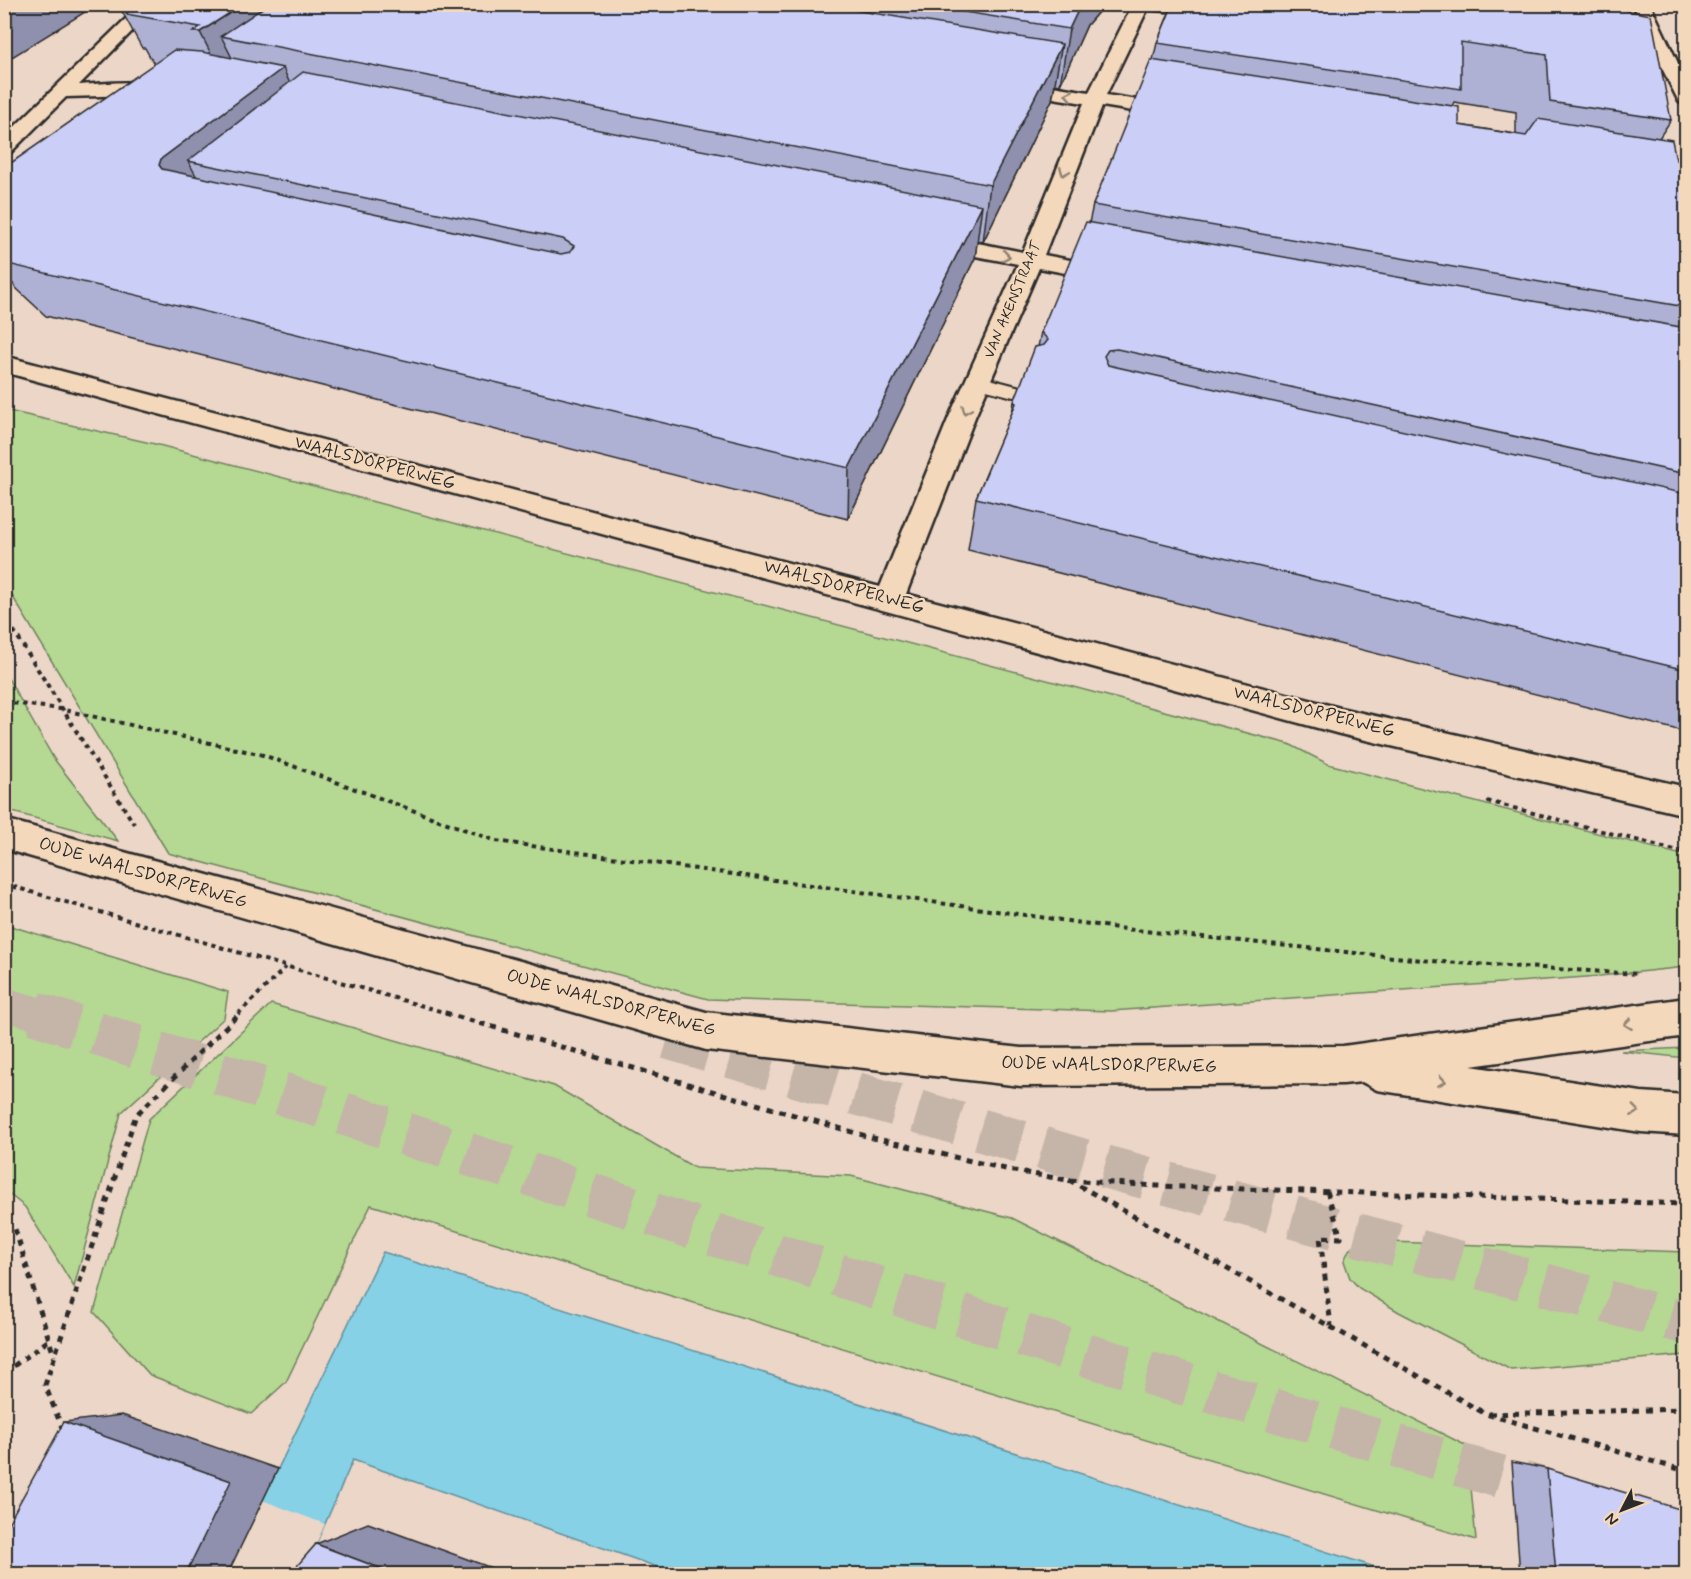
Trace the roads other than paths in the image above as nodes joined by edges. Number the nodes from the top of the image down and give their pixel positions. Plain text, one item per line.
1 (1142, 4) edge
2 (1641, 4) edge
3 (144, 7) edge
4 (1600, 49) edge
5 (1666, 58) junction
6 (989, 81) edge
7 (61, 92) junction
8 (188, 92) edge
9 (1686, 98) edge
10 (1095, 99) junction
11 (1189, 115) edge
12 (4, 149) edge
13 (4, 169) edge
14 (911, 236) edge
15 (1032, 260) junction
16 (1137, 279) edge
17 (4, 364) edge
18 (978, 382) junction
19 (1025, 394) edge
20 (889, 598) junction
21 (1686, 801) edge
22 (4, 834) edge
23 (1686, 1017) edge
24 (1343, 1065) junction
25 (1686, 1115) edge

1 - 10 street, VAN AKENSTRAAT
2 - 5 street
3 - 7 street
4 - 5 street
5 - 9 street
10 -> 6 street
7 - 8 street
7 - 12 street
10 - 11 street
10 -> 15 street, VAN AKENSTRAAT
12 - 13 street
14 -> 15 street
15 - 16 street
15 - 18 street, VAN AKENSTRAAT
17 - 20 street, WAALSDORPERWEG
18 - 19 lane
18 -> 20 street, VAN AKENSTRAAT
20 - 21 street, WAALSDORPERWEG
22 - 24 street, OUDE WAALSDORPERWEG
23 -> 24 street, OUDE WAALSDORPERWEG
24 -> 25 street, OUDE WAALSDORPERWEG

